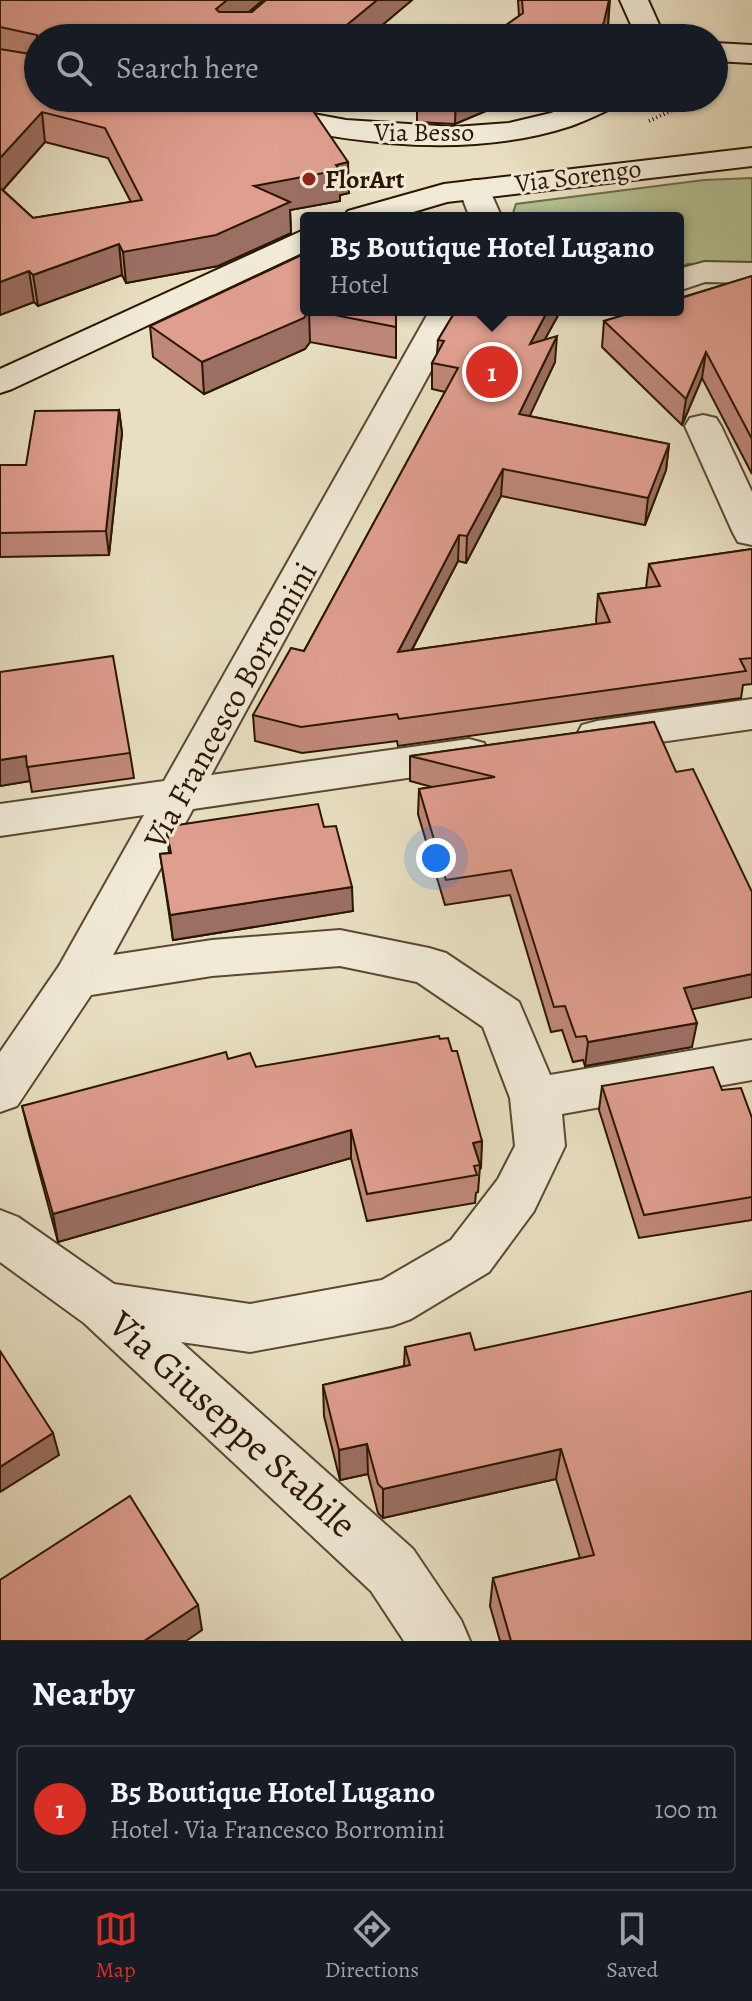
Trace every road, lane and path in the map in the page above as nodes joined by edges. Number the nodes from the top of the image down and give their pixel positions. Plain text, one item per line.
1 (634, 0) edge
2 (645, 24) edge
3 (728, 53) edge
4 (752, 54) edge
5 (253, 112) edge
6 (579, 112) edge
7 (669, 112) edge
8 (645, 123) dead end
9 (752, 157) edge
10 (481, 203) edge
11 (379, 212) edge
12 (300, 242) edge
13 (752, 273) edge
14 (684, 278) edge
15 (444, 316) edge
16 (0, 382) edge
17 (703, 426) dead end
18 (752, 533) edge
19 (749, 721) edge
20 (555, 742) edge
21 (508, 749) edge
22 (180, 796) junction
23 (0, 820) edge
24 (76, 979) junction
25 (752, 1060) edge
26 (0, 1092) edge
27 (535, 1098) junction
28 (0, 1233) edge
29 (103, 1306) junction
30 (440, 1641) edge

1 - 2 street
3 - 4 street
5 - 6 street, Via Besso
7 - 8 path
9 - 10 street, Via Sorengo
10 - 11 street, Via Sorengo
12 - 16 street
13 - 14 street
15 - 22 street, Via Francesco Borromini
17 - 18 street
19 - 20 street
21 - 22 street
22 - 23 street
22 - 24 street, Via Francesco Borromini
24 - 26 street, Via Francesco Borromini
24 - 27 street
25 - 27 street
27 - 29 street
28 - 29 street, Via Giuseppe Stabile
29 - 30 street, Via Giuseppe Stabile

